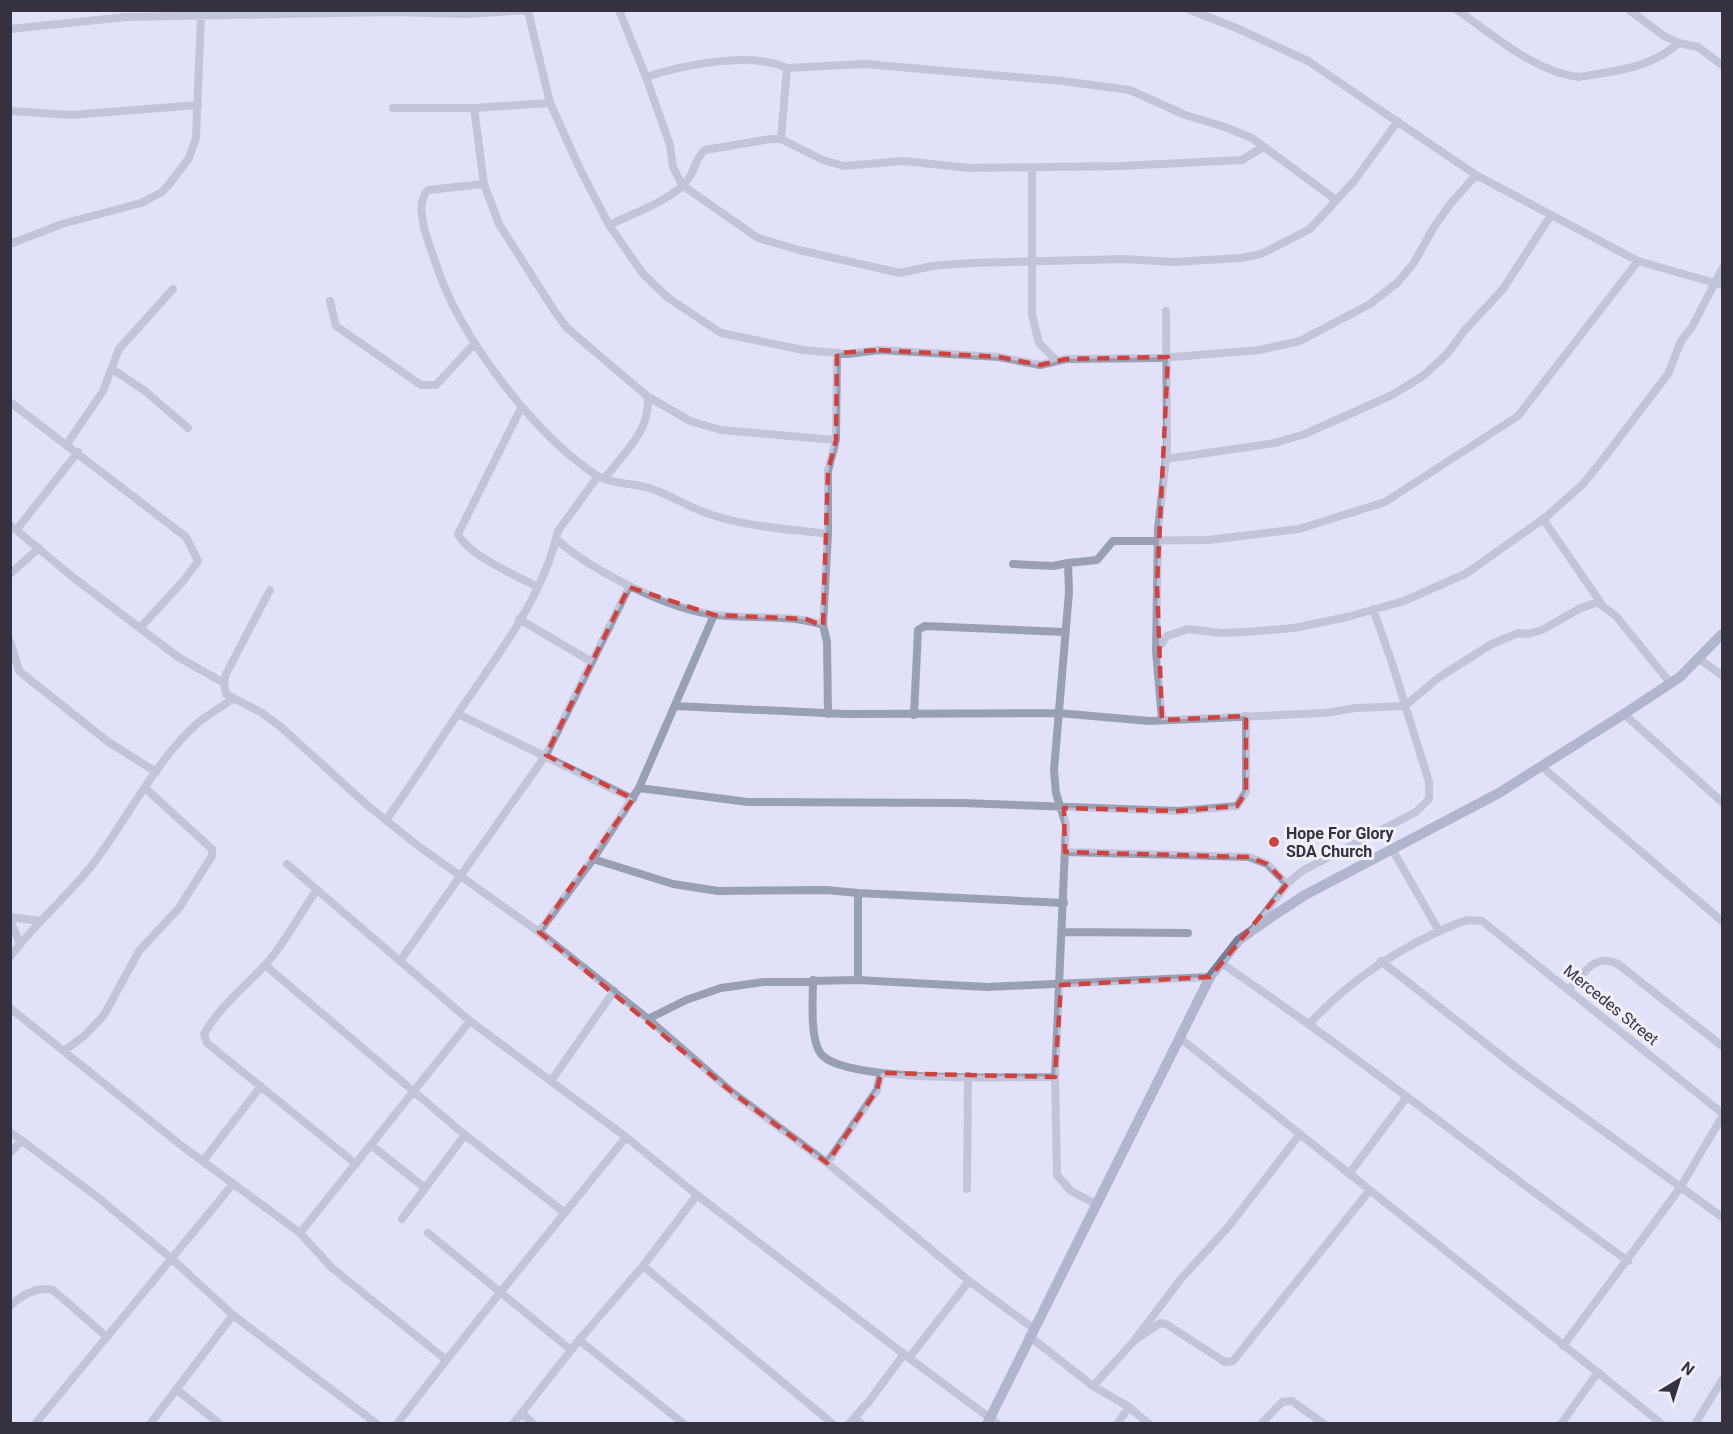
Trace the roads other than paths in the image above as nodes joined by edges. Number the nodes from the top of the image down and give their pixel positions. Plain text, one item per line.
1 (619, 10) edge
2 (1190, 10) edge
3 (1457, 10) edge
4 (1629, 10) edge
5 (481, 11) edge
6 (529, 11) edge
7 (298, 13) edge
8 (201, 16) junction
9 (10, 29) edge
10 (1679, 43) junction
11 (1722, 66) edge
12 (787, 68) junction
13 (646, 77) junction
14 (550, 103) junction
15 (198, 105) junction
16 (393, 108) dead end
17 (474, 108) junction
18 (10, 111) edge
19 (1398, 121) junction
20 (781, 139) junction
21 (1263, 147) junction
22 (1032, 169) junction
23 (1476, 175) junction
24 (484, 184) junction
25 (682, 185) junction
26 (1336, 200) junction
27 (1551, 215) junction
28 (609, 225) junction
29 (10, 244) edge
30 (1638, 261) junction
31 (1032, 262) junction
32 (1722, 269) edge
33 (1714, 283) junction
34 (1722, 285) edge
35 (173, 289) dead end
36 (330, 301) dead end
37 (1166, 311) dead end
38 (474, 343) junction
39 (837, 353) junction
40 (1168, 357) junction
41 (1056, 360) junction
42 (112, 369) junction
43 (647, 396) junction
44 (10, 402) edge
45 (521, 408) junction
46 (188, 428) dead end
47 (836, 440) junction
48 (67, 444) junction
49 (78, 452) junction
50 (1166, 459) junction
51 (602, 477) junction
52 (1543, 519) junction
53 (14, 527) edge
54 (828, 534) junction
55 (556, 539) junction
56 (1158, 543) junction
57 (39, 548) junction
58 (1068, 563) junction
59 (1013, 564) dead end
60 (10, 574) edge
61 (536, 586) junction
62 (629, 587) junction
63 (270, 590) dead end
64 (1601, 603) junction
65 (1372, 609) junction
66 (714, 615) junction
67 (519, 618) junction
68 (823, 625) junction
69 (141, 627) junction
70 (1065, 632) junction
71 (1722, 634) edge
72 (10, 641) edge
73 (1156, 651) junction
74 (1700, 659) junction
75 (592, 662) junction
76 (15, 672) edge
77 (1722, 675) edge
78 (224, 683) junction
79 (1671, 684) junction
80 (234, 698) junction
81 (675, 706) junction
82 (1405, 706) junction
83 (1058, 713) junction
84 (458, 714) junction
85 (828, 714) junction
86 (1624, 714) junction
87 (914, 715) junction
88 (1246, 716) junction
89 (1162, 720) junction
90 (546, 755) junction
91 (1542, 766) junction
92 (156, 772) junction
93 (145, 788) junction
94 (639, 788) junction
95 (633, 799) junction
96 (1722, 802) edge
97 (1062, 808) junction
98 (386, 820) junction
99 (1392, 849) junction
100 (1065, 852) junction
101 (593, 859) junction
102 (287, 864) dead end
103 (462, 875) junction
104 (1287, 884) junction
105 (317, 890) junction
106 (858, 893) junction
107 (1064, 903) junction
108 (10, 919) edge
109 (40, 921) junction
110 (1722, 921) edge
111 (1439, 931) junction
112 (539, 932) junction
113 (1062, 932) junction
114 (1250, 932) junction
115 (1188, 933) dead end
116 (20, 944) junction
117 (10, 957) edge
118 (400, 961) junction
119 (1381, 961) junction
120 (1221, 963) junction
121 (265, 965) junction
122 (1210, 978) junction
123 (813, 980) junction
124 (858, 980) junction
125 (1061, 985) junction
126 (1569, 989) junction
127 (614, 991) junction
128 (10, 1008) edge
129 (648, 1019) junction
130 (470, 1021) junction
131 (1311, 1023) junction
132 (1180, 1038) junction
133 (1722, 1046) edge
134 (65, 1050) junction
135 (881, 1073) junction
136 (968, 1077) junction
137 (1055, 1077) junction
138 (551, 1081) junction
139 (261, 1086) junction
140 (413, 1092) junction
141 (1406, 1098) junction
142 (1722, 1115) edge
143 (10, 1132) edge
144 (1300, 1134) junction
145 (465, 1135) junction
146 (626, 1137) junction
147 (21, 1141) junction
148 (371, 1145) junction
149 (10, 1153) edge
150 (202, 1161) junction
151 (827, 1163) junction
152 (356, 1164) junction
153 (1349, 1174) junction
154 (233, 1184) junction
155 (425, 1188) junction
156 (1680, 1188) junction
157 (967, 1189) dead end
158 (1369, 1191) junction
159 (697, 1196) junction
160 (1096, 1204) junction
161 (565, 1213) junction
162 (1722, 1217) edge
163 (402, 1219) dead end
164 (300, 1233) junction
165 (428, 1233) dead end
166 (172, 1259) junction
167 (1628, 1261) junction
168 (643, 1266) junction
169 (969, 1281) junction
170 (503, 1292) junction
171 (10, 1306) edge
172 (234, 1314) junction
173 (1031, 1332) junction
174 (107, 1337) junction
175 (579, 1340) junction
176 (1134, 1341) junction
177 (1563, 1346) junction
178 (571, 1350) junction
179 (906, 1356) junction
180 (446, 1359) junction
181 (1598, 1372) junction
182 (1722, 1380) edge
183 (1093, 1386) junction
184 (176, 1389) junction
185 (1129, 1407) junction
186 (521, 1413) junction
187 (851, 1421) edge
188 (992, 1421) edge
189 (1657, 1422) edge
190 (35, 1424) edge
191 (150, 1424) edge
192 (220, 1424) edge
193 (376, 1424) edge
194 (397, 1424) edge
195 (513, 1424) edge
196 (534, 1424) edge
197 (684, 1424) edge
198 (833, 1424) edge
199 (861, 1424) edge
200 (1117, 1424) edge
201 (1149, 1424) edge
202 (1261, 1424) edge
203 (1324, 1424) edge
204 (1561, 1424) edge
205 (1695, 1424) edge

1 - 13 street
2 - 19 street
3 - 10 street
4 - 10 street
5 - 6 street
5 - 7 street
6 - 14 street
7 - 8 street
8 - 9 street
8 - 15 street
10 - 11 street
12 - 13 street
12 - 20 street
12 - 21 street
13 - 25 street
14 - 17 street
14 - 28 street
15 - 18 street
15 - 29 street
16 - 17 street
17 - 24 street
19 - 23 street
19 - 26 street
20 - 22 street
20 - 25 street
21 - 22 street
21 - 26 street
22 - 31 street
23 - 27 street
23 - 40 street
24 - 38 street
24 - 43 street
25 - 28 street
25 - 31 street
26 - 31 street
27 - 30 street
27 - 50 street
28 - 39 street
30 - 33 street
30 - 56 street
31 - 41 street
32 - 33 street
33 - 34 street
33 - 52 street
35 - 42 street
36 - 38 street
37 - 40 street
38 - 45 street
39 - 41 street
39 - 47 street
40 - 41 street
40 - 50 street
42 - 46 street
42 - 48 street
43 - 47 street
43 - 51 street
44 - 48 street
45 - 51 street
45 - 61 street
47 - 54 street
48 - 49 street
49 - 53 street
49 - 69 street
50 - 56 street
51 - 54 street
51 - 55 street
52 - 64 street
52 - 65 street
53 - 57 street
54 - 68 street
55 - 61 street
55 - 62 street
56 - 58 street
56 - 73 street
57 - 60 street
57 - 69 street
58 - 59 street
58 - 70 street
61 - 67 street
62 - 66 street
62 - 75 street
63 - 78 street
64 - 79 street
64 - 82 street
65 - 73 street
65 - 82 street
66 - 68 street
66 - 81 street
67 - 75 street
67 - 84 street
68 - 85 street
69 - 78 street
70 - 83 street
70 - 87 street
71 - 74 street
72 - 76 street
73 - 89 street
74 - 77 street
74 - 79 street
75 - 90 street
76 - 92 street
78 - 80 street
79 - 86 street
80 - 92 street
80 - 98 street
81 - 85 street
81 - 94 street
82 - 88 street
82 - 104 street
83 - 87 street
83 - 89 street
83 - 97 street
84 - 90 street
84 - 98 street
85 - 87 street
86 - 91 street
86 - 96 street
88 - 89 street
88 - 97 street
90 - 95 street
90 - 103 street
91 - 99 street
91 - 110 street
92 - 93 street
93 - 109 street
93 - 134 street
94 - 95 street
94 - 97 street
95 - 101 street
97 - 100 street
98 - 103 street
99 - 111 street
99 - 114 street
100 - 104 street
100 - 107 street
101 - 106 street
101 - 112 street
102 - 105 street
103 - 112 street
103 - 118 street
104 - 114 street
105 - 118 street
105 - 121 street
106 - 107 street
106 - 124 street
107 - 113 street
108 - 109 street
108 - 116 street
109 - 116 street
111 - 119 street
111 - 126 street, Mercedes Street
112 - 127 street
113 - 115 street
113 - 125 street
114 - 120 street
116 - 117 street
118 - 130 street
119 - 131 street
119 - 156 street
120 - 122 street
120 - 131 street
121 - 139 street
121 - 140 street
122 - 125 street
122 - 132 street
123 - 124 street
123 - 129 street
123 - 135 street
124 - 125 street
125 - 137 street
126 - 133 street
126 - 142 street, Mercedes Street
127 - 129 street
127 - 138 street
128 - 134 street
129 - 151 street
130 - 138 street
130 - 140 street
131 - 141 street
132 - 144 street
132 - 160 street
134 - 150 street
135 - 136 street
135 - 151 street
136 - 137 street
136 - 157 street
137 - 160 street
138 - 146 street
139 - 150 street
139 - 152 street
140 - 145 street
140 - 148 street
141 - 153 street
141 - 167 street
142 - 156 street
143 - 147 street
144 - 153 street
144 - 176 street
145 - 155 street
145 - 161 street
146 - 159 street
146 - 161 street
147 - 149 street
147 - 166 street
148 - 152 street
148 - 155 street
150 - 154 street
151 - 169 street
152 - 164 street
153 - 158 street
154 - 164 street
154 - 166 street
155 - 163 street
156 - 162 street
156 - 167 street
158 - 176 street
158 - 177 street
159 - 168 street
159 - 179 street
160 - 173 street
161 - 170 street
164 - 180 street
165 - 170 street
166 - 172 street
166 - 174 street
167 - 177 street
168 - 175 street
168 - 198 street
169 - 173 street
169 - 179 street
170 - 178 street
170 - 180 street
171 - 174 street
172 - 184 street
172 - 193 street
173 - 183 street
173 - 188 street
174 - 190 street
175 - 178 street
175 - 197 street
176 - 183 street
177 - 181 street
178 - 186 street
179 - 187 street
179 - 188 street
180 - 194 street
181 - 189 street
181 - 204 street
182 - 205 street
183 - 185 street
184 - 191 street
184 - 192 street
185 - 200 street
185 - 201 street
186 - 195 street
186 - 196 street
187 - 199 street
202 - 203 street

